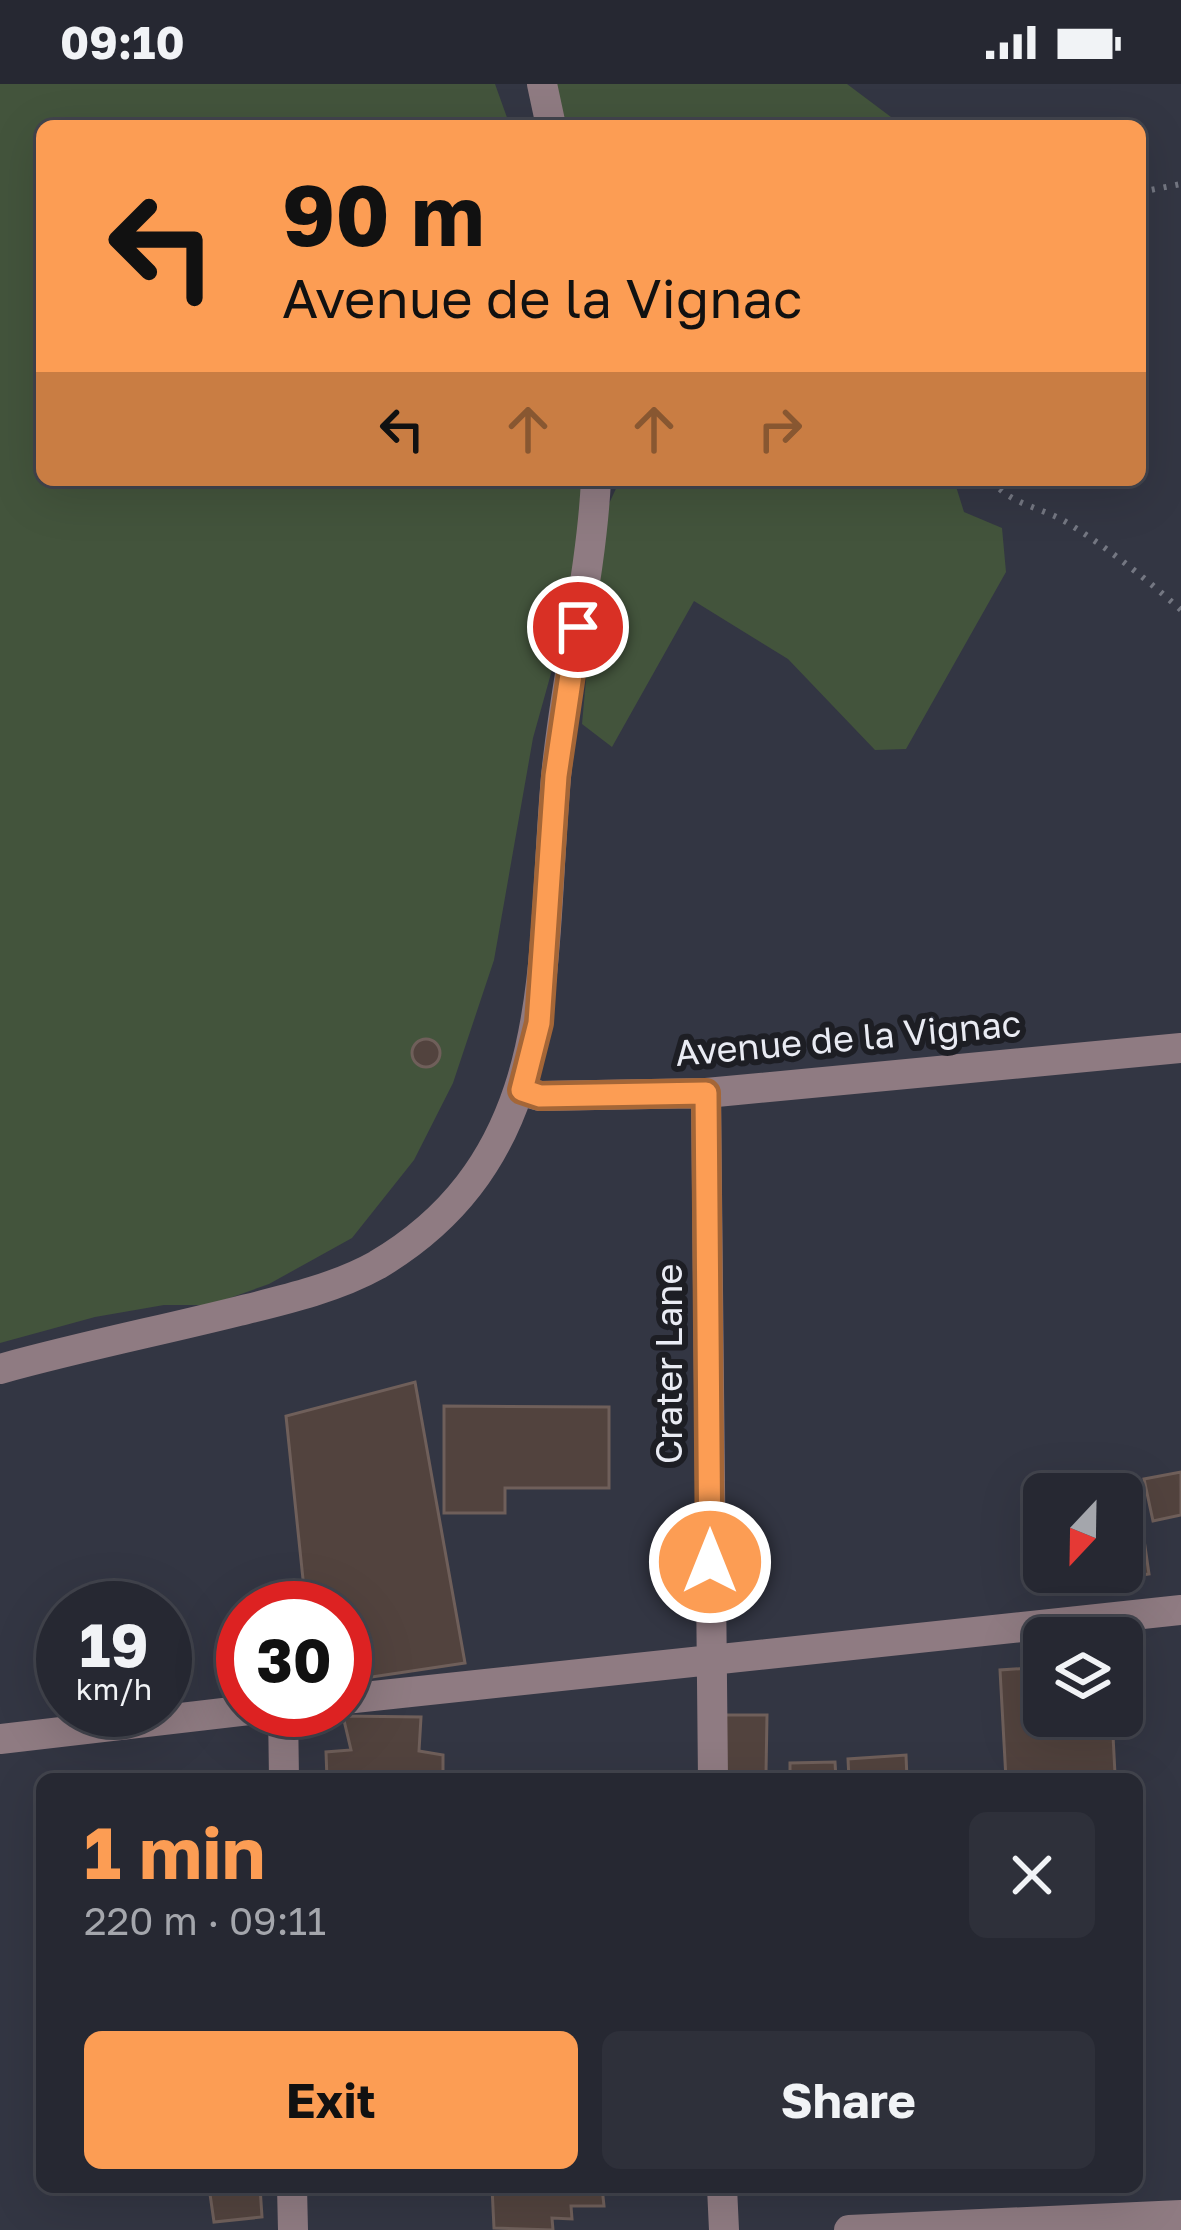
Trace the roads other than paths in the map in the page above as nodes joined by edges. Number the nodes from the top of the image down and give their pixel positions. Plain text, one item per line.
1 (542, 84) edge
2 (549, 120) edge
3 (596, 486) edge
4 (1181, 1048) edge
5 (522, 1090) junction
6 (706, 1093) junction
7 (0, 1369) edge
8 (1181, 1610) edge
9 (710, 1656) junction
10 (372, 1696) edge
11 (216, 1714) edge
12 (283, 1737) edge
13 (0, 1739) edge
14 (284, 1773) edge
15 (713, 1773) edge
16 (292, 2193) edge
17 (722, 2193) edge
18 (1181, 2215) edge
19 (293, 2230) edge
20 (724, 2230) edge
21 (849, 2230) edge

1 - 2 street
3 - 5 street
4 - 6 street, Avenue de la Vignac
5 - 6 street, Avenue de la Vignac
5 - 7 street
6 - 9 street, Crater Lane
8 - 9 street
9 - 10 street
9 - 15 street, Crater Lane
11 - 13 street
12 - 14 street
16 - 19 street
17 - 20 street
18 - 21 street

